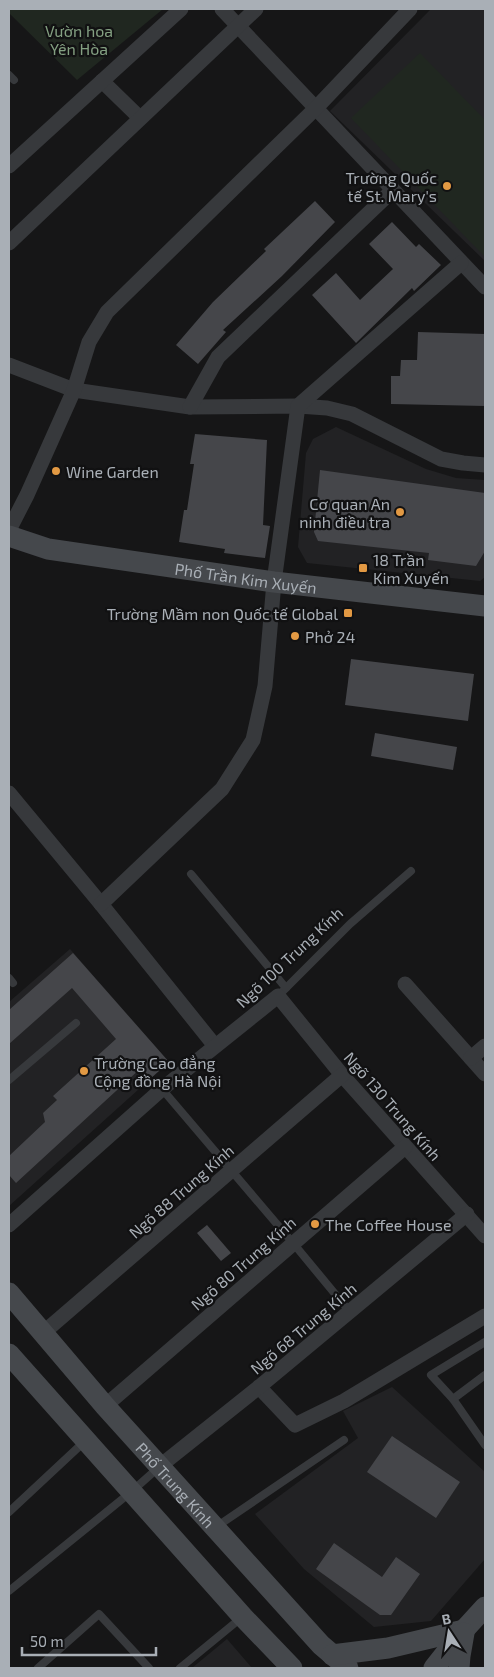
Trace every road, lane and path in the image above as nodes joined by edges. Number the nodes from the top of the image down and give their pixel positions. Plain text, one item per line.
1 (181, 9) edge
2 (222, 9) edge
3 (256, 9) edge
4 (410, 9) edge
5 (238, 26) junction
6 (102, 81) junction
7 (316, 108) junction
8 (140, 118) junction
9 (9, 166) edge
10 (392, 190) junction
11 (9, 243) edge
12 (461, 262) junction
13 (485, 287) edge
14 (9, 365) edge
15 (74, 390) junction
16 (298, 406) junction
17 (190, 407) junction
18 (485, 464) edge
19 (9, 530) edge
20 (9, 536) edge
21 (274, 582) junction
22 (485, 606) edge
23 (9, 793) edge
24 (411, 871) dead end
25 (191, 874) dead end
26 (101, 904) junction
27 (405, 984) dead end
28 (282, 992) junction
29 (76, 1023) dead end
30 (215, 1046) junction
31 (485, 1046) edge
32 (472, 1058) junction
33 (485, 1074) edge
34 (342, 1075) junction
35 (9, 1080) edge
36 (162, 1089) junction
37 (405, 1147) junction
38 (232, 1171) junction
39 (467, 1214) junction
40 (9, 1224) edge
41 (485, 1236) edge
42 (293, 1243) junction
43 (9, 1293) edge
44 (350, 1312) junction
45 (485, 1316) edge
46 (43, 1333) junction
47 (485, 1342) edge
48 (10, 1358) edge
49 (485, 1375) edge
50 (259, 1387) junction
51 (453, 1399) junction
52 (105, 1406) junction
53 (86, 1440) junction
54 (344, 1440) dead end
55 (485, 1445) edge
56 (160, 1466) junction
57 (131, 1492) junction
58 (9, 1512) edge
59 (216, 1527) junction
60 (9, 1591) edge
61 (485, 1607) edge
62 (242, 1617) junction
63 (464, 1630) junction
64 (332, 1655) junction
65 (38, 1668) edge
66 (148, 1668) edge
67 (180, 1668) edge
68 (292, 1668) edge
69 (348, 1668) edge
70 (434, 1668) edge
71 (459, 1668) edge

1 - 6 street
2 - 5 street
3 - 5 street
4 - 7 street
5 - 7 street
5 - 8 street
6 - 8 street
6 - 9 street
7 - 10 street
7 - 15 street
8 - 11 street
10 - 12 street
10 - 17 street
12 - 13 street
12 - 16 street
14 - 15 street
15 - 17 street
15 - 19 street
16 - 17 street
16 - 18 street
16 - 21 street
20 - 21 main road, Phố Trần Kim Xuyến
21 - 22 main road, Phố Trần Kim Xuyến
21 - 26 street
23 - 26 street
24 - 28 lane, Ngõ 100 Trung Kính
25 - 28 lane
26 - 30 street
27 - 32 street
28 - 30 street, Ngõ 100 Trung Kính
28 - 34 street, Ngõ 130 Trung Kính
29 - 35 lane
30 - 36 street, Ngõ 100 Trung Kính
31 - 32 street
32 - 33 street
34 - 37 street, Ngõ 130 Trung Kính
34 - 38 street, Ngõ 88 Trung Kính
36 - 38 lane
36 - 40 street, Ngõ 100 Trung Kính
37 - 39 street, Ngõ 130 Trung Kính
37 - 42 street, Ngõ 80 Trung Kính
38 - 42 lane
38 - 46 street, Ngõ 88 Trung Kính
39 - 41 street, Ngõ 130 Trung Kính
39 - 44 street, Ngõ 68 Trung Kính
42 - 44 lane
42 - 52 street, Ngõ 80 Trung Kính
43 - 46 main road, Phố Trung Kính
44 - 50 street, Ngõ 68 Trung Kính
45 - 50 street
46 - 52 main road, Phố Trung Kính
47 - 51 lane
48 - 53 main road
49 - 51 lane
50 - 56 street, Ngõ 68 Trung Kính
51 - 55 lane
52 - 56 main road, Phố Trung Kính
53 - 57 main road
53 - 58 lane
54 - 59 lane
56 - 57 lane
56 - 59 main road, Phố Trung Kính
57 - 60 lane
57 - 62 main road
59 - 64 main road, Phố Trung Kính
61 - 63 main road
62 - 67 lane
62 - 68 main road
63 - 64 main road
63 - 70 main road
63 - 71 main road
64 - 69 main road, Phố Trung Kính
65 - 66 lane

